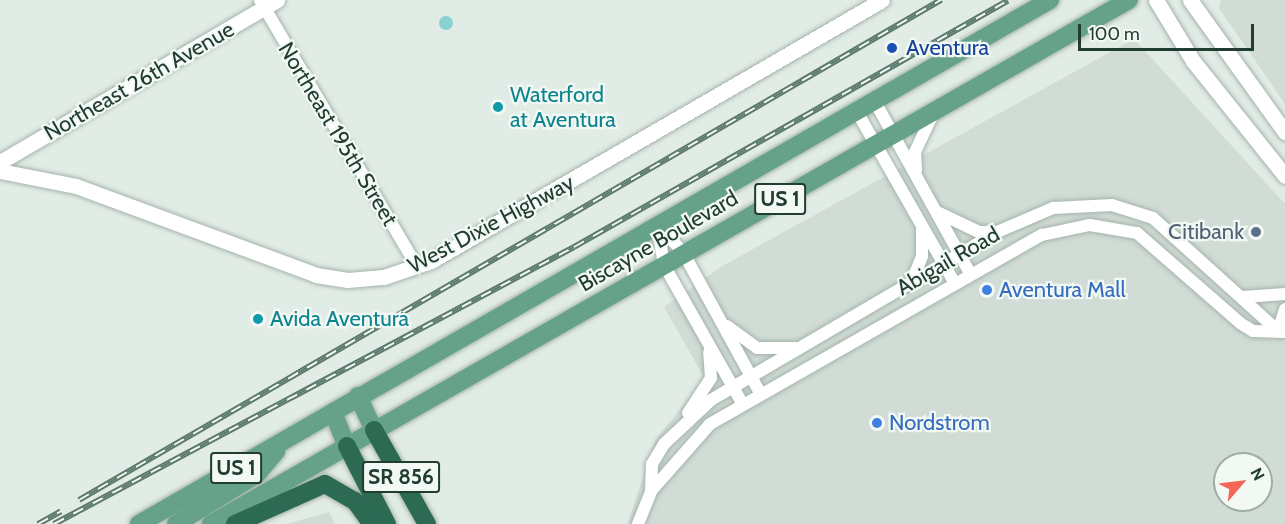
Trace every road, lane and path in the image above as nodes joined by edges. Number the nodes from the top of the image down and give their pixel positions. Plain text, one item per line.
1 (882, 0) edge
2 (1050, 0) edge
3 (1129, 0) edge
4 (1156, 0) edge
5 (1190, 0) edge
6 (267, 2) edge
7 (874, 100) junction
8 (856, 110) junction
9 (935, 110) junction
10 (1285, 132) edge
11 (893, 134) junction
12 (876, 144) junction
13 (0, 162) edge
14 (0, 171) edge
15 (916, 174) junction
16 (1285, 176) edge
17 (936, 212) junction
18 (919, 220) junction
19 (657, 223) junction
20 (997, 232) junction
21 (684, 254) junction
22 (959, 254) junction
23 (944, 263) junction
24 (664, 265) junction
25 (417, 267) junction
26 (970, 273) junction
27 (912, 281) junction
28 (954, 282) junction
29 (1285, 294) edge
30 (1239, 296) junction
31 (1285, 309) edge
32 (718, 315) junction
33 (700, 328) junction
34 (1283, 330) edge
35 (802, 347) junction
36 (752, 377) junction
37 (734, 387) junction
38 (760, 393) junction
39 (358, 396) junction
40 (742, 403) junction
41 (333, 411) junction
42 (682, 424) junction
43 (374, 430) junction
44 (285, 441) junction
45 (347, 446) junction
46 (651, 491) junction
47 (139, 524) edge
48 (176, 524) edge
49 (211, 524) edge
50 (235, 524) edge
51 (372, 524) edge
52 (387, 524) edge
53 (427, 524) edge
54 (638, 524) edge

1 - 25 street, West Dixie Highway
2 - 7 main road, Biscayne Boulevard / US 1
3 - 9 main road, Biscayne Boulevard / US 1
4 - 16 street
5 - 10 street
6 - 13 street, Northeast 26th Avenue
6 - 25 street, Northeast 195th Street
7 - 8 main road, Biscayne Boulevard / US 1
7 - 11 street
8 - 12 street
8 - 19 main road, Biscayne Boulevard / US 1
9 - 11 main road, Biscayne Boulevard / US 1
9 - 15 street
11 - 12 main road, Biscayne Boulevard / US 1
11 - 15 street
12 - 18 street
12 - 21 main road, Biscayne Boulevard / US 1
14 - 25 street, West Dixie Highway
15 - 17 street
17 - 20 street
17 - 22 street
18 - 23 street
18 - 27 street
19 - 21 street
19 - 24 street
19 - 39 main road, Biscayne Boulevard / US 1
20 - 22 street, Abigail Road
20 - 30 street, Abigail Road
21 - 24 main road, Biscayne Boulevard / US 1
21 - 32 street
22 - 23 street, Abigail Road
22 - 26 street
23 - 27 street, Abigail Road
23 - 28 street
24 - 33 street
24 - 43 main road, Biscayne Boulevard / US 1
26 - 28 street, Abigail Road
26 - 34 street, Abigail Road
27 - 35 street, Abigail Road
28 - 38 street, Abigail Road
29 - 30 street
30 - 34 street, Abigail Road
31 - 34 street
32 - 35 street
32 - 36 street
33 - 37 street
33 - 42 street
35 - 36 street, Abigail Road
36 - 37 street, Abigail Road
36 - 38 street
37 - 40 street
37 - 42 street, Abigail Road
38 - 40 street, Abigail Road
39 - 41 main road, Biscayne Boulevard / US 1
39 - 43 main road, SR 856
40 - 46 street, Abigail Road
41 - 44 main road, Biscayne Boulevard / US 1
41 - 45 main road, SR 856
42 - 46 street, Abigail Road
43 - 45 main road, Biscayne Boulevard / US 1
43 - 53 highway, SR 856
44 - 47 main road, Biscayne Boulevard / US 1
44 - 48 main road
45 - 49 main road, Biscayne Boulevard / US 1
45 - 52 highway, SR 856
46 - 54 street, Abigail Road
50 - 51 highway

